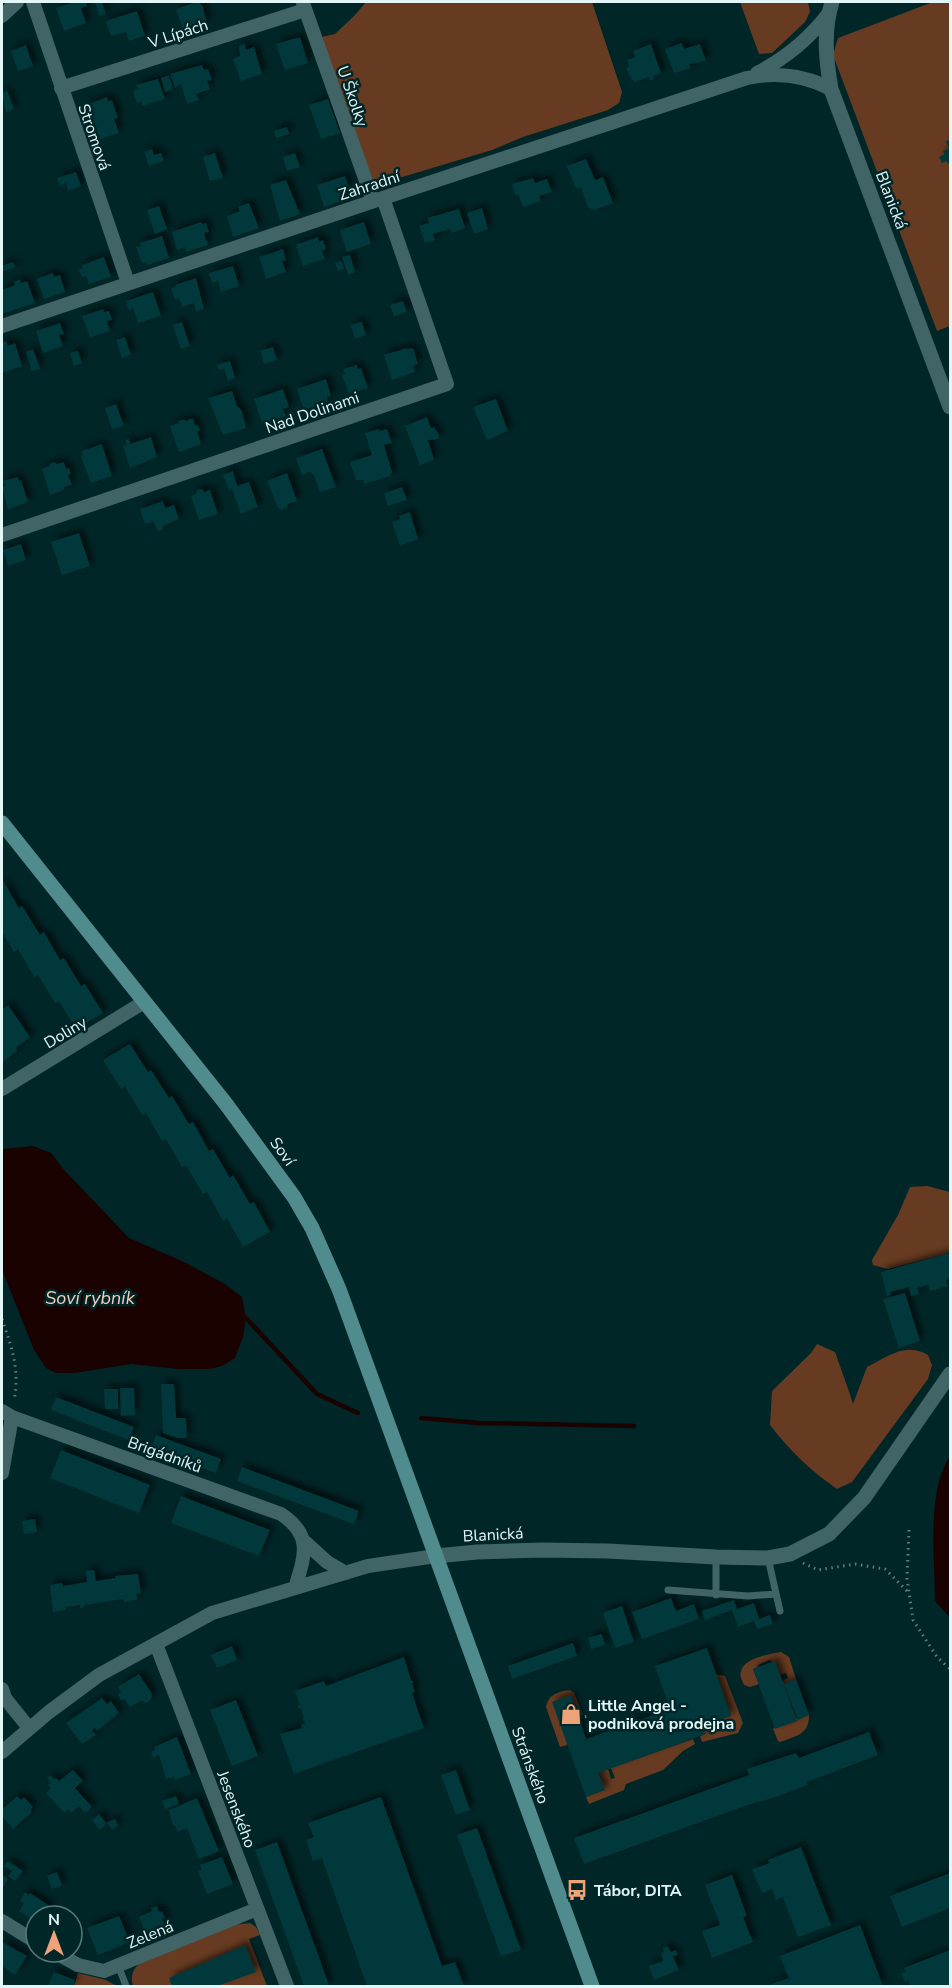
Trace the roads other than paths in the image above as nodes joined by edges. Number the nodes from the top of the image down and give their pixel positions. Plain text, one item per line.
1 (17, 2) edge
2 (33, 2) edge
3 (304, 6) edge
4 (830, 8) edge
5 (2, 16) edge
6 (747, 78) junction
7 (62, 88) junction
8 (831, 89) junction
9 (378, 200) junction
10 (128, 283) junction
11 (2, 326) edge
12 (951, 407) edge
13 (2, 535) edge
14 (2, 824) edge
15 (144, 1002) junction
16 (2, 1089) edge
17 (951, 1374) edge
18 (7, 1414) edge
19 (2, 1473) edge
20 (305, 1542) junction
21 (436, 1556) junction
22 (717, 1557) junction
23 (768, 1558) junction
24 (346, 1573) junction
25 (295, 1588) junction
26 (668, 1590) dead end
27 (776, 1594) junction
28 (716, 1595) junction
29 (780, 1611) dead end
30 (156, 1644) junction
31 (2, 1689) edge
32 (29, 1728) junction
33 (2, 1752) edge
34 (257, 1909) junction
35 (2, 1921) edge
36 (24, 1935) edge
37 (76, 1964) edge
38 (118, 1965) junction
39 (126, 1986) edge
40 (287, 1986) edge
41 (592, 1986) edge

1 - 5 street
2 - 7 street, Stromová
3 - 7 street, V Lípách
3 - 9 street, U Školky
4 - 6 street, Zahradní
4 - 8 street, Blanická
6 - 8 street, Zahradní
6 - 9 street, Zahradní
7 - 10 street, Stromová
8 - 12 street, Blanická
9 - 10 street, Zahradní
9 - 13 street, Nad Dolinami
10 - 11 street, Zahradní
14 - 15 main road, Soví
15 - 16 street, Doliny
15 - 21 main road, Soví
17 - 23 street, Blanická
18 - 19 street
18 - 20 street, Brigádníků
20 - 24 street, Brigádníků
20 - 25 street
21 - 22 street, Blanická
21 - 24 street, Blanická
21 - 41 main road, Stránského
22 - 23 street, Blanická
22 - 28 lane
23 - 27 lane
24 - 25 street, Blanická
25 - 30 street, Blanická
26 - 28 lane
27 - 28 lane
27 - 29 lane
30 - 32 street, Blanická
30 - 34 street, Jesenského
31 - 32 street
32 - 33 street, Blanická
34 - 38 street, Zelená
34 - 40 street, Jesenského
35 - 36 street
37 - 38 street, Zelená
38 - 39 lane

